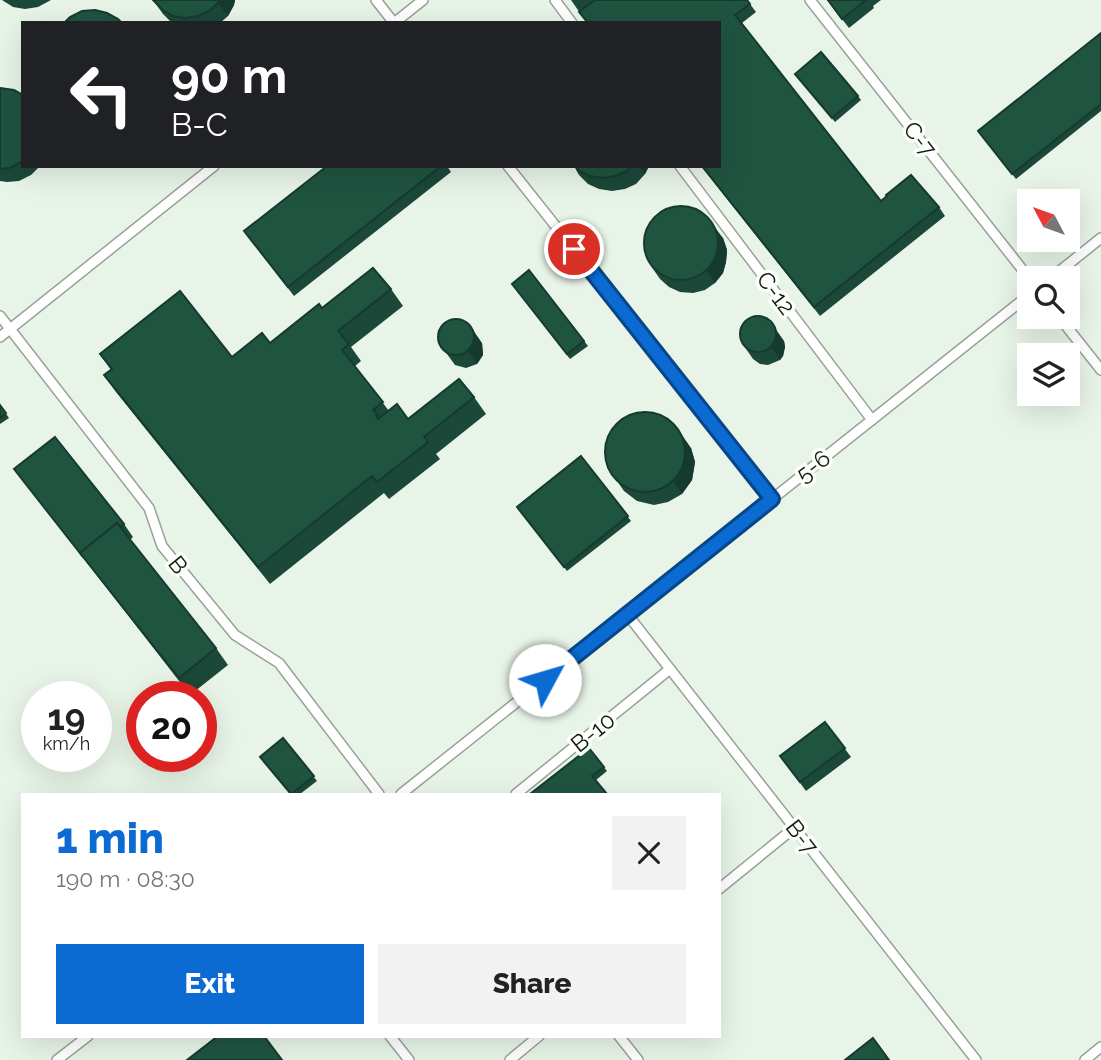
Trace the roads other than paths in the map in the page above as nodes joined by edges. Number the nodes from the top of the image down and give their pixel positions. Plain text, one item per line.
1 (376, 0) edge
2 (423, 0) edge
3 (555, 0) edge
4 (810, 0) edge
5 (392, 21) edge
6 (397, 21) edge
7 (571, 21) edge
8 (211, 168) edge
9 (510, 168) edge
10 (682, 168) edge
11 (1101, 239) edge
12 (1020, 266) edge
13 (1066, 266) edge
14 (1017, 305) edge
15 (0, 316) edge
16 (10, 329) junction
17 (1069, 329) edge
18 (0, 337) edge
19 (1101, 370) edge
20 (872, 420) junction
21 (772, 499) junction
22 (627, 614) junction
23 (670, 669) junction
24 (378, 793) edge
25 (402, 793) edge
26 (517, 793) edge
27 (794, 828) junction
28 (721, 887) edge
29 (85, 1038) edge
30 (392, 1038) edge
31 (537, 1038) edge
32 (622, 1038) edge
33 (1101, 1047) edge
34 (57, 1060) edge
35 (409, 1060) edge
36 (510, 1060) edge
37 (638, 1060) edge
38 (976, 1060) edge
39 (1085, 1060) edge

1 - 5 lane
2 - 6 lane
3 - 7 lane
4 - 12 lane, C-7
8 - 16 lane
9 - 21 lane
10 - 20 lane, C-12
11 - 13 lane
14 - 20 lane, 5-6
15 - 16 lane, B
16 - 18 lane
16 - 24 lane, B
17 - 19 lane
20 - 21 lane, 5-6
21 - 22 lane, 5-6
22 - 23 lane, B-7
22 - 25 lane, 5-6
23 - 26 lane, B-10
23 - 27 lane, B-7
27 - 28 lane
27 - 38 lane, B-7
29 - 34 lane
30 - 35 lane
31 - 36 lane
32 - 37 lane
33 - 39 lane

